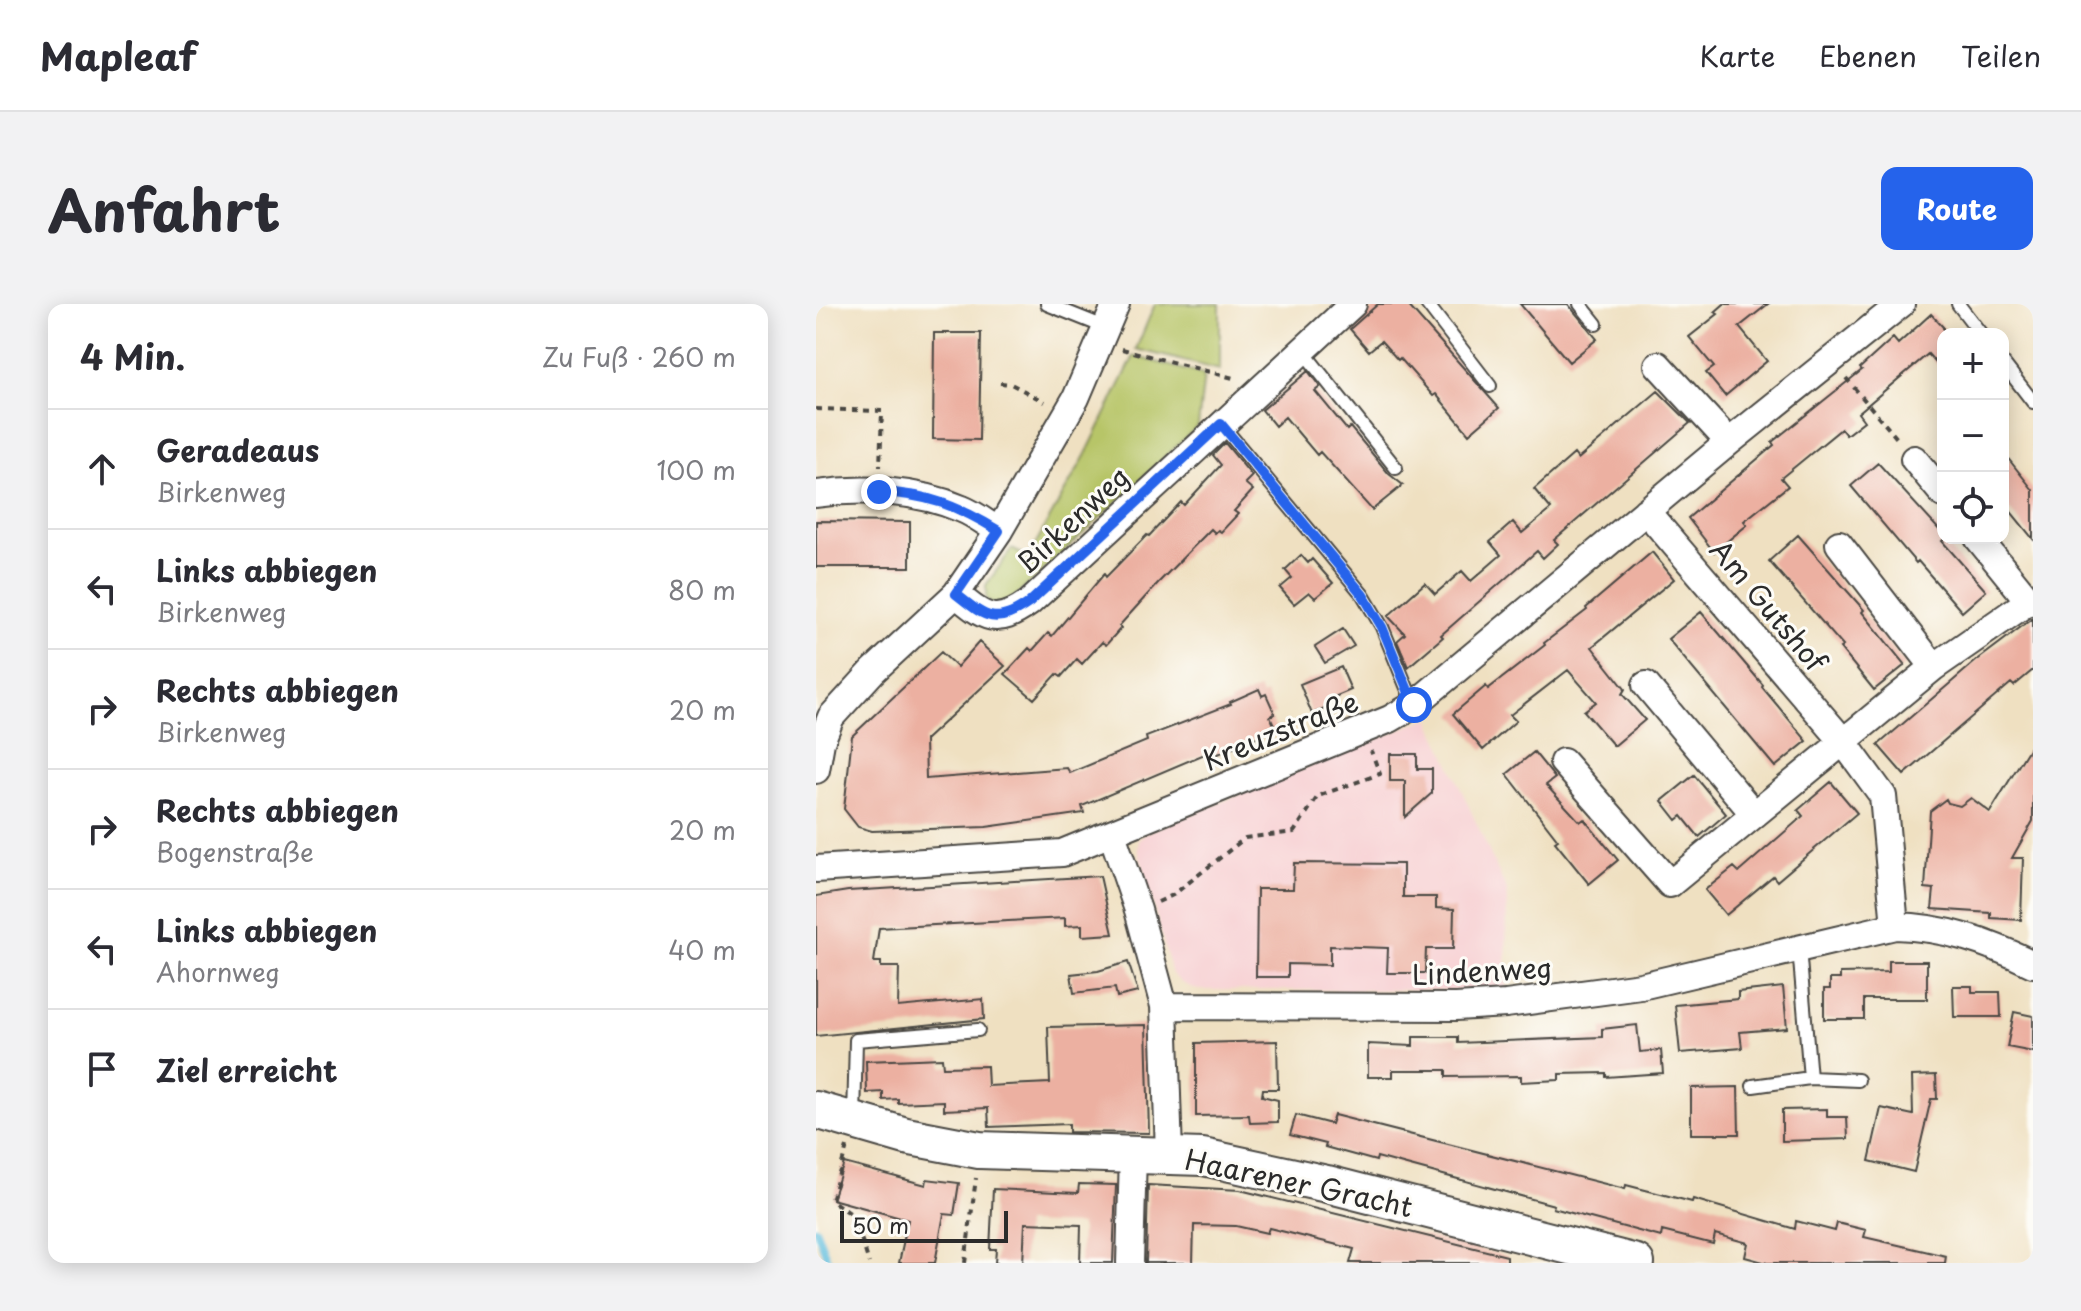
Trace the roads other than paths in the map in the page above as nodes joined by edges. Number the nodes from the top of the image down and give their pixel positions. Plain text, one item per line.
1 (1047, 304) edge
2 (1353, 304) edge
3 (1427, 304) edge
4 (1580, 304) edge
5 (1901, 304) edge
6 (1958, 304) edge
7 (1596, 324) dead end
8 (1108, 325) edge
9 (1976, 328) edge
10 (1302, 350) junction
11 (1658, 365) dead end
12 (2009, 371) edge
13 (1490, 386) dead end
14 (2033, 402) edge
15 (1221, 424) junction
16 (1729, 442) junction
17 (1914, 459) road end
18 (1396, 468) dead end
19 (1937, 487) edge
20 (816, 494) edge
21 (1646, 511) junction
22 (999, 531) junction
23 (1839, 544) dead end
24 (1983, 544) edge
25 (956, 594) junction
26 (1934, 667) junction
27 (1646, 685) dead end
28 (1414, 705) junction
29 (1842, 740) junction
30 (1563, 762) dead end
31 (816, 770) edge
32 (1753, 813) junction
33 (1112, 834) junction
34 (816, 869) edge
35 (1895, 926) junction
36 (1799, 948) junction
37 (2033, 964) edge
38 (1164, 1006) junction
39 (978, 1030) dead end
40 (1810, 1078) junction
41 (1858, 1080) dead end
42 (1753, 1086) dead end
43 (816, 1110) edge
44 (851, 1133) junction
45 (1133, 1154) junction
46 (1169, 1154) junction
47 (1130, 1263) edge
48 (1636, 1263) edge

1 - 8 lane
2 - 10 street, Birkenweg
3 - 13 lane
4 - 7 lane
5 - 16 street, Kreuzstraße
6 - 9 lane
8 - 22 street
10 - 15 street, Birkenweg
10 - 18 lane
11 - 16 street
12 - 14 lane
15 - 25 street, Birkenweg
15 - 28 lane
16 - 21 street, Kreuzstraße
17 - 19 street
20 - 22 street
21 - 28 street, Kreuzstraße
21 - 29 street, Am Gutshof
22 - 25 street
23 - 26 street
24 - 26 street
25 - 31 street
26 - 29 street
27 - 32 street
28 - 33 street, Kreuzstraße
29 - 32 street
29 - 35 street, Am Gutshof
30 - 32 street
33 - 34 street, Kreuzstraße
33 - 38 street
35 - 36 street, Lindenweg
35 - 37 street, Lindenweg
36 - 38 street, Lindenweg
36 - 40 lane
38 - 46 street
39 - 44 lane
40 - 41 lane
40 - 42 lane
43 - 44 main road, Haarener Gracht
44 - 45 main road, Haarener Gracht
45 - 46 main road, Haarener Gracht
45 - 47 street
46 - 48 main road, Haarener Gracht

